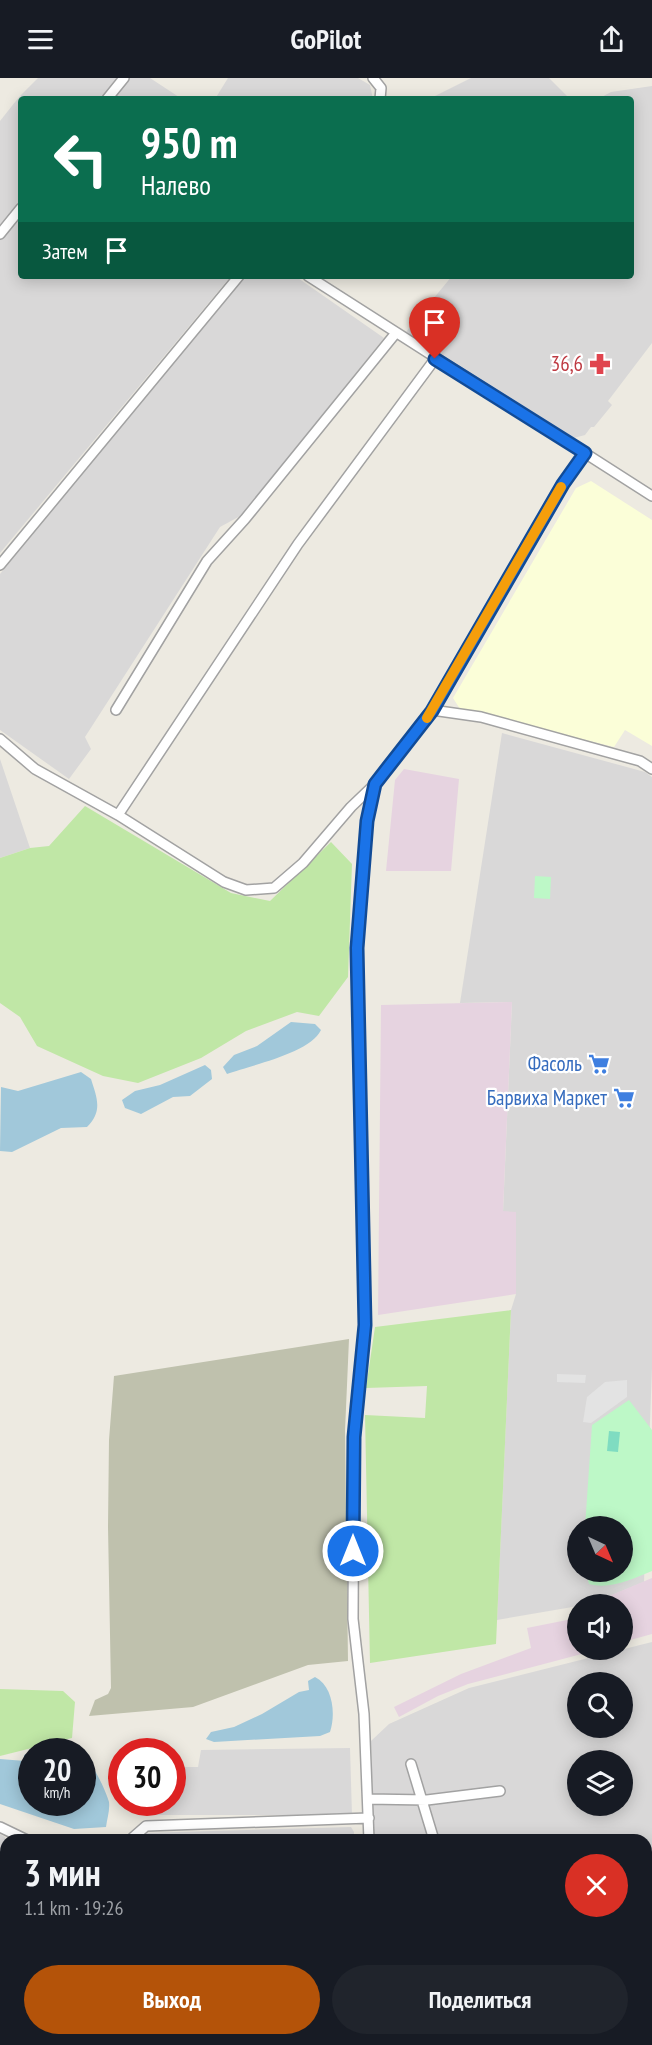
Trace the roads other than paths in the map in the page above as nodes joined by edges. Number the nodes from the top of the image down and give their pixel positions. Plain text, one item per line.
1 (124, 78) edge
2 (373, 78) edge
3 (109, 96) edge
4 (380, 96) edge
5 (18, 212) edge
6 (0, 234) edge
7 (237, 279) edge
8 (312, 279) edge
9 (395, 334) junction
10 (435, 359) junction
11 (585, 453) junction
12 (652, 496) edge
13 (0, 565) edge
14 (116, 710) dead end
15 (432, 711) junction
16 (0, 739) edge
17 (652, 769) edge
18 (375, 784) junction
19 (117, 815) junction
20 (411, 1764) dead end
21 (500, 1791) dead end
22 (368, 1799) junction
23 (422, 1800) junction
24 (369, 1818) junction
25 (0, 1827) edge
26 (15, 1834) edge
27 (137, 1834) edge
28 (369, 1834) edge
29 (432, 1834) edge

1 - 3 street
2 - 4 street
5 - 6 street
7 - 13 street
8 - 9 street
9 - 10 street
9 - 14 street
10 - 11 street
10 - 19 street
11 - 12 street
11 - 15 street
15 - 17 street
15 - 18 street
16 - 19 street
18 - 19 street
18 - 22 street
20 - 23 street
21 - 23 street
22 - 23 street
22 - 24 street
23 - 29 street
24 - 27 street
24 - 28 street
25 - 26 street

